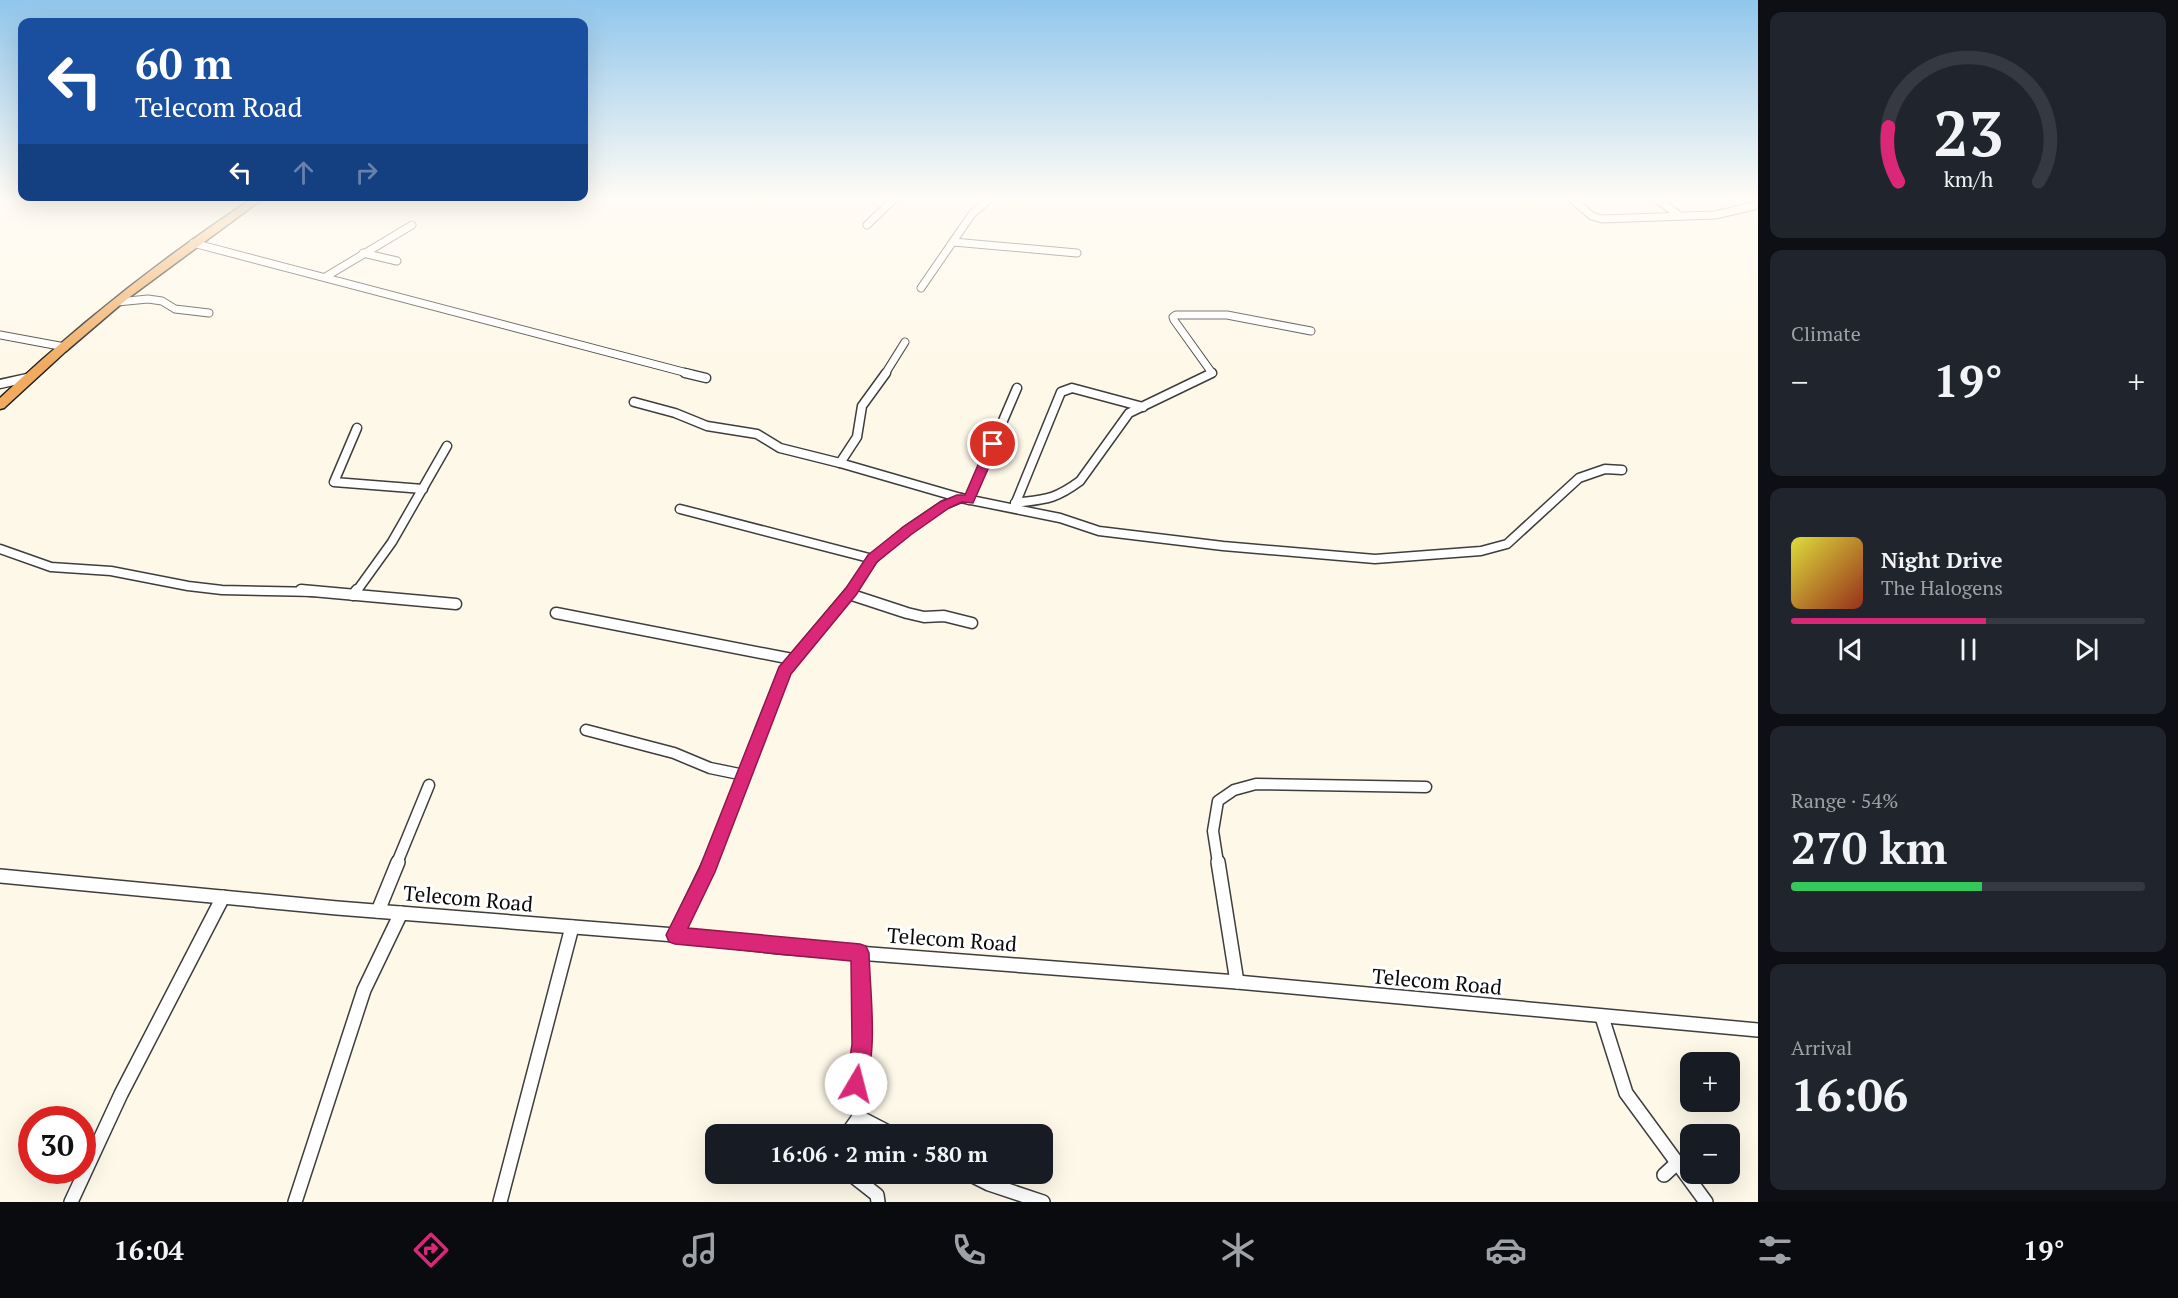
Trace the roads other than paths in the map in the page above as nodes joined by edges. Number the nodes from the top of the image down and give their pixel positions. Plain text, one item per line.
1 (176, 256) edge
2 (246, 256) edge
3 (357, 256) edge
4 (378, 256) edge
5 (943, 256) edge
6 (397, 261) dead end
7 (327, 276) junction
8 (921, 288) dead end
9 (117, 302) junction
10 (209, 313) dead end
11 (1311, 331) dead end
12 (0, 335) edge
13 (905, 342) dead end
14 (65, 347) junction
15 (27, 378) junction
16 (706, 378) dead end
17 (0, 384) edge
18 (1017, 388) dead end
19 (634, 402) dead end
20 (0, 405) edge
21 (1143, 407) junction
22 (357, 428) dead end
23 (447, 446) dead end
24 (840, 463) junction
25 (1622, 470) dead end
26 (423, 489) junction
27 (965, 499) junction
28 (1014, 506) junction
29 (680, 509) dead end
30 (0, 549) edge
31 (873, 558) junction
32 (849, 594) junction
33 (352, 595) junction
34 (456, 604) dead end
35 (556, 613) dead end
36 (972, 623) dead end
37 (792, 659) junction
38 (585, 730) dead end
39 (744, 775) junction
40 (429, 785) dead end
41 (1426, 787) dead end
42 (0, 876) edge
43 (223, 897) junction
44 (378, 911) junction
45 (401, 913) junction
46 (572, 927) junction
47 (675, 935) junction
48 (860, 953) junction
49 (1237, 982) junction
50 (1602, 1017) junction
51 (1758, 1030) edge
52 (858, 1117) junction
53 (853, 1124) edge
54 (872, 1124) edge
55 (1677, 1163) junction
56 (1664, 1175) dead end
57 (863, 1184) edge
58 (989, 1184) edge
59 (71, 1202) edge
60 (295, 1202) edge
61 (500, 1202) edge
62 (878, 1202) edge
63 (1042, 1202) edge
64 (1706, 1202) edge

1 - 9 highway
2 - 7 street
3 - 7 street
4 - 6 street
5 - 8 street
7 - 16 street
9 - 10 street
9 - 14 highway
11 - 21 street
12 - 14 street
13 - 24 street
14 - 15 highway
15 - 17 street
15 - 20 highway
18 - 27 street
19 - 24 street
21 - 28 street
21 - 28 street
22 - 26 street
23 - 26 street
24 - 27 street
25 - 28 street
26 - 33 street
27 - 28 street
27 - 31 street
29 - 31 street
30 - 33 street
31 - 32 street
32 - 36 street
32 - 37 street
33 - 34 street
35 - 37 street
37 - 39 street
38 - 39 street
39 - 47 street
40 - 44 street
41 - 49 street
42 - 43 street, Telecom Road
43 - 44 street, Telecom Road
43 - 59 street
44 - 45 street, Telecom Road
45 - 46 street, Telecom Road
45 - 60 street
46 - 47 street, Telecom Road
46 - 61 street
47 - 48 street, Telecom Road
48 - 49 street, Telecom Road
48 - 52 street
49 - 50 street, Telecom Road
50 - 51 street, Telecom Road
50 - 55 street
52 - 53 street
52 - 54 street
55 - 56 street
55 - 64 street
57 - 62 street
58 - 63 street

